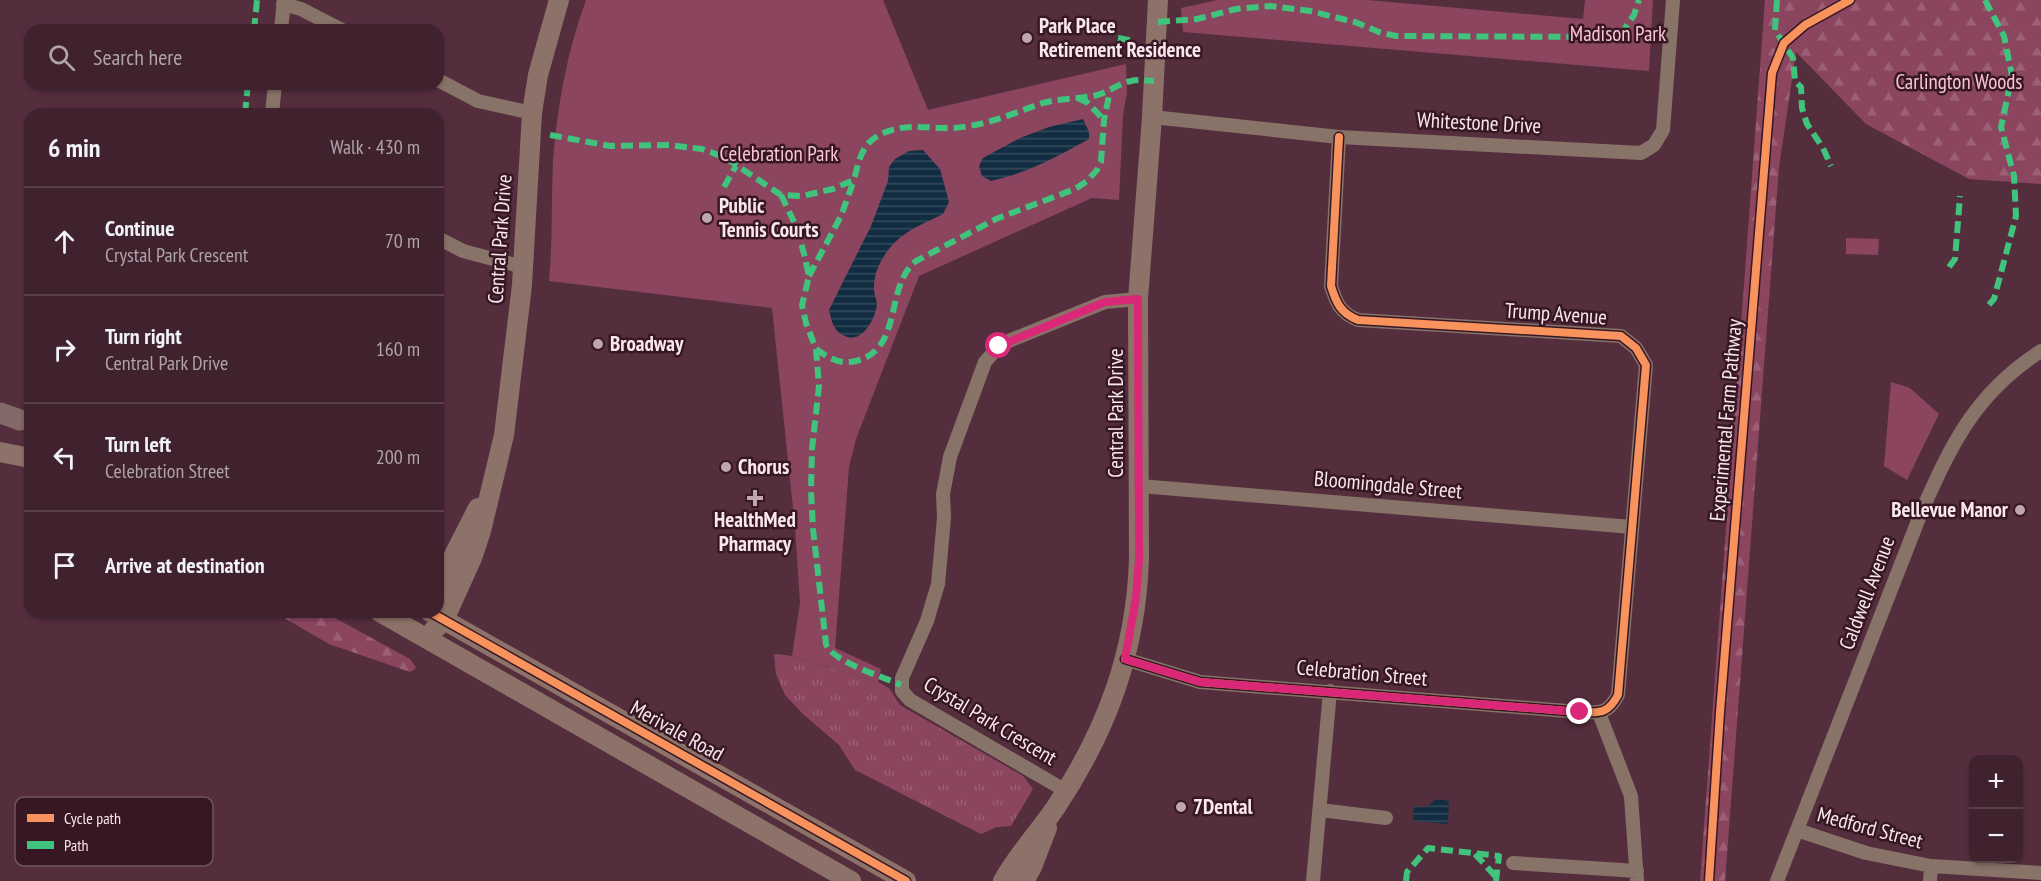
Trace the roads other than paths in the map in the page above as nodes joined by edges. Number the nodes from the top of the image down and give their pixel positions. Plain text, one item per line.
1 (559, 0) edge
2 (1158, 0) edge
3 (1673, 0) edge
4 (284, 2) edge
5 (282, 24) edge
6 (330, 24) edge
7 (444, 83) edge
8 (274, 90) edge
9 (273, 108) edge
10 (532, 113) junction
11 (1152, 117) junction
12 (1339, 137) junction
13 (444, 241) edge
14 (523, 267) junction
15 (1138, 299) junction
16 (2041, 351) edge
17 (0, 452) edge
18 (24, 457) edge
19 (492, 482) junction
20 (1140, 486) junction
21 (1632, 527) junction
22 (444, 578) edge
23 (444, 600) edge
24 (391, 618) edge
25 (433, 618) edge
26 (439, 618) edge
27 (426, 638) junction
28 (1125, 659) junction
29 (1330, 691) junction
30 (1599, 713) junction
31 (1066, 791) junction
32 (1055, 808) junction
33 (1320, 810) junction
34 (1386, 818) dead end
35 (1797, 830) junction
36 (1513, 862) dead end
37 (1931, 866) junction
38 (1563, 867) junction
39 (2041, 873) edge
40 (1637, 876) edge
41 (841, 878) edge
42 (906, 881) edge
43 (1003, 881) edge
44 (1024, 881) edge
45 (1313, 881) edge
46 (1561, 881) edge
47 (1778, 881) edge
48 (1930, 881) edge

1 - 10 street, Central Park Drive
2 - 11 street, Central Park Drive
3 - 12 street, Whitestone Drive
4 - 5 street
4 - 6 street
7 - 10 street
8 - 9 street
10 - 14 street, Central Park Drive
11 - 12 street, Whitestone Drive
11 - 15 street, Central Park Drive
12 - 21 street, Trump Avenue
13 - 14 street
14 - 19 street, Central Park Drive
15 - 20 street, Central Park Drive
15 - 31 street, Crystal Park Crescent
16 - 35 street, Caldwell Avenue
17 - 18 street
19 - 22 street, Central Park Drive
19 - 23 street, Central Park Drive
20 - 21 street, Bloomingdale Street
20 - 28 street, Central Park Drive
21 - 30 street, Trump Avenue
24 - 27 street, Merivale Road
25 - 27 street, Central Park Drive
26 - 42 street, Merivale Road
27 - 41 street, Merivale Road
28 - 29 street, Celebration Street
28 - 31 street, Central Park Drive
29 - 30 street, Celebration Street
29 - 33 street
30 - 40 street
31 - 32 street, Central Park Drive
32 - 43 street, Central Park Drive
32 - 44 street, Central Park Drive
33 - 34 street
33 - 45 street
35 - 37 street, Medford Street
35 - 47 street, Caldwell Avenue
36 - 38 street
37 - 39 street, Medford Street
37 - 48 street
38 - 40 street
38 - 46 street

